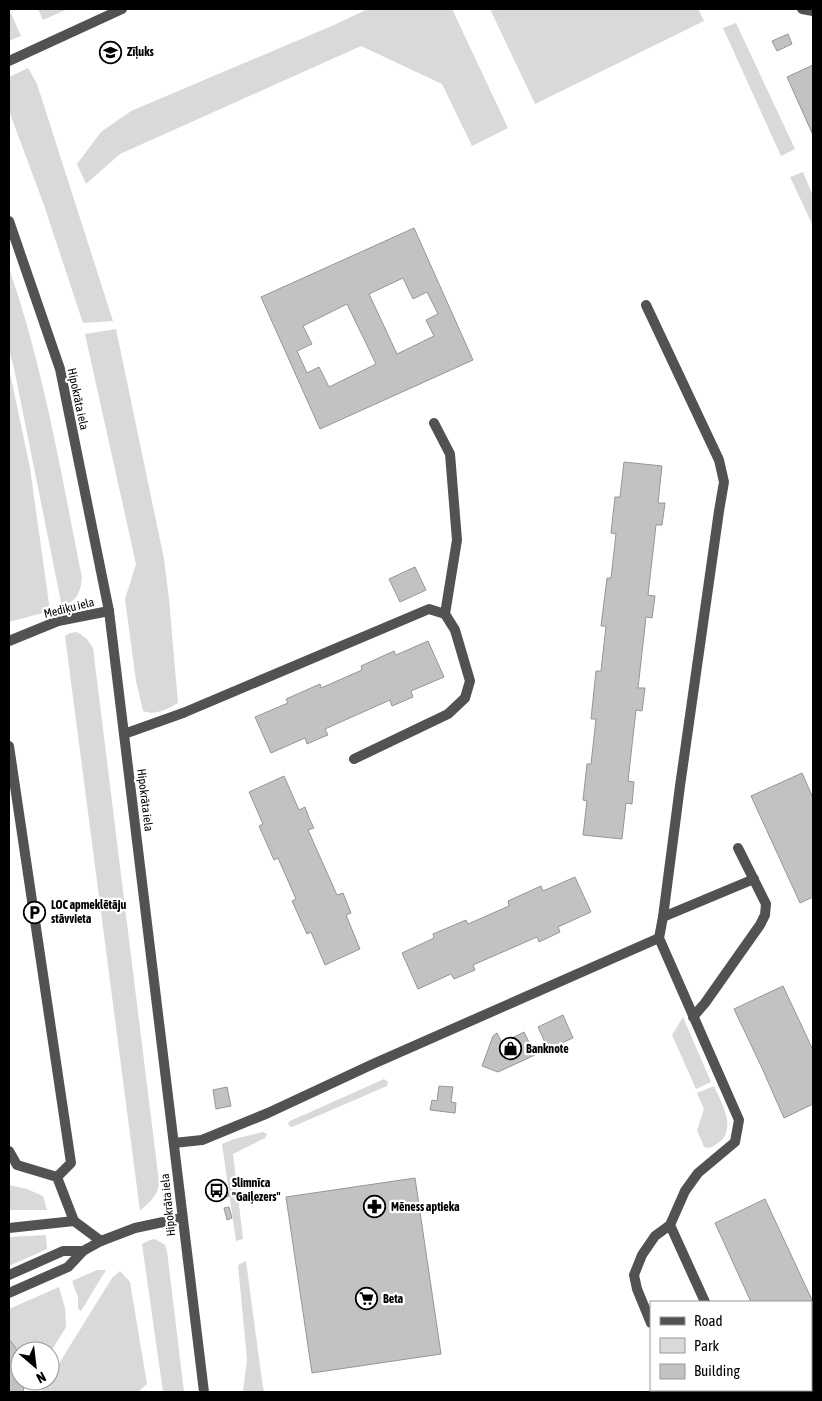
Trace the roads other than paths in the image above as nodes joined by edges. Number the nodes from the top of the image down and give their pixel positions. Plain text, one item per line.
1 (122, 9) edge
2 (802, 9) edge
3 (813, 12) edge
4 (9, 61) edge
5 (9, 221) edge
6 (646, 305) dead end
7 (434, 423) dead end
8 (109, 611) junction
9 (445, 614) junction
10 (9, 641) edge
11 (124, 734) junction
12 (9, 746) edge
13 (354, 759) dead end
14 (11, 775) edge
15 (738, 848) dead end
16 (754, 879) junction
17 (663, 917) junction
18 (659, 938) junction
19 (693, 1016) junction
20 (174, 1144) junction
21 (9, 1151) edge
22 (57, 1177) junction
23 (182, 1218) junction
24 (74, 1221) junction
25 (670, 1225) junction
26 (9, 1228) edge
27 (101, 1241) junction
28 (83, 1251) junction
29 (9, 1275) edge
30 (9, 1293) edge
31 (705, 1301) edge
32 (650, 1321) edge
33 (204, 1392) edge

1 - 4 street
2 - 3 street
5 - 8 street, Hipokrāta iela
6 - 17 street
7 - 9 street
8 - 10 street, Mediķu iela
8 - 11 street, Hipokrāta iela
9 - 11 street
9 - 13 street
11 - 20 street, Hipokrāta iela
12 - 14 street
14 - 22 street
15 - 16 street
16 - 17 street
16 - 19 street
17 - 18 street
18 - 19 street
18 - 20 street
19 - 25 street
20 - 23 street, Hipokrāta iela
21 - 22 street
22 - 24 street
23 - 27 street
23 - 33 street, Hipokrāta iela
24 - 26 street
24 - 27 street
25 - 31 street
25 - 32 street
27 - 28 street
28 - 29 street
28 - 30 street

